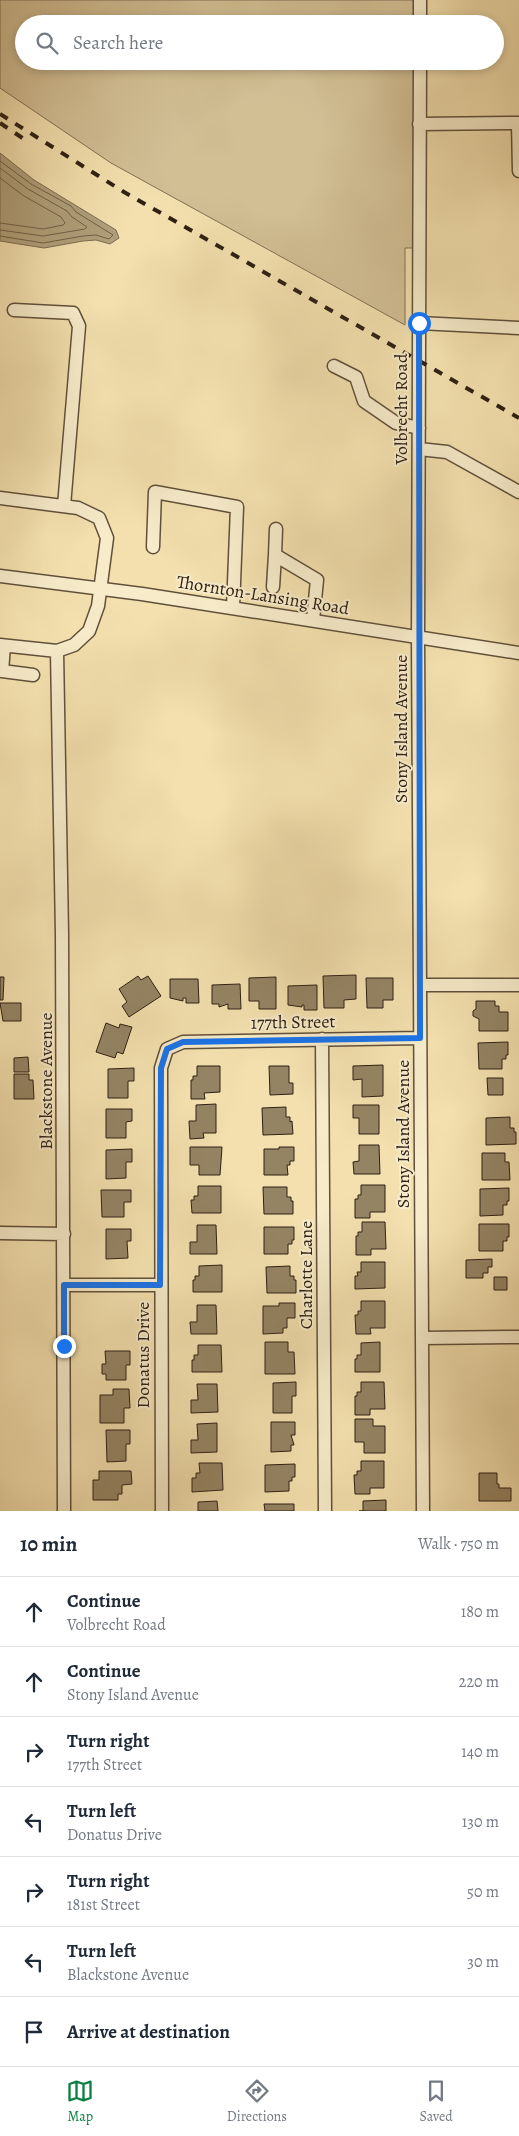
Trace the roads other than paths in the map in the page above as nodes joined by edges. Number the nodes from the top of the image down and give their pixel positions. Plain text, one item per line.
1 (420, 0) edge
2 (420, 15) edge
3 (420, 70) edge
4 (519, 123) edge
5 (420, 124) junction
6 (519, 157) edge
7 (519, 171) edge
8 (14, 310) dead end
9 (419, 323) junction
10 (519, 328) edge
11 (334, 366) dead end
12 (419, 428) junction
13 (418, 449) junction
14 (519, 492) edge
15 (0, 498) edge
16 (64, 506) junction
17 (276, 530) dead end
18 (153, 547) dead end
19 (275, 555) junction
20 (0, 576) edge
21 (273, 587) dead end
22 (100, 588) junction
23 (233, 608) junction
24 (312, 620) junction
25 (418, 638) junction
26 (2, 645) edge
27 (57, 651) junction
28 (519, 653) edge
29 (33, 675) dead end
30 (519, 984) edge
31 (420, 985) junction
32 (420, 1038) junction
33 (322, 1039) junction
34 (167, 1049) joint
35 (0, 1233) edge
36 (64, 1234) junction
37 (64, 1285) junction
38 (160, 1285) junction
39 (519, 1336) edge
40 (422, 1338) junction
41 (64, 1511) edge
42 (162, 1511) edge
43 (325, 1511) edge
44 (423, 1511) edge

1 - 2 street
3 - 5 street, Volbrecht Road
4 - 5 street
4 - 6 street
5 - 9 street, Volbrecht Road
6 - 7 street
8 - 16 street
9 - 10 street
9 - 12 street, Volbrecht Road
11 - 12 street
12 - 13 street, Volbrecht Road
13 - 14 street
13 - 25 street, Volbrecht Road
15 - 16 street
16 - 22 street
17 - 19 street
18 - 23 street
19 - 21 street
19 - 24 street
20 - 22 street, Thornton-Lansing Road
22 - 23 street, Thornton-Lansing Road
22 - 27 street
23 - 24 street, Thornton-Lansing Road
24 - 25 street, Thornton-Lansing Road
25 - 28 street, Thornton-Lansing Road
25 - 31 street, Stony Island Avenue
26 - 27 street
26 - 29 street
27 - 36 street, Blackstone Avenue
30 - 31 street
31 - 32 street, Stony Island Avenue
32 - 33 street, 177th Street
32 - 40 street, Stony Island Avenue
33 - 34 street, 177th Street
33 - 43 street, Charlotte Lane
34 - 38 street, Donatus Drive
35 - 36 street
36 - 37 street, Blackstone Avenue
37 - 38 street
37 - 41 street, Blackstone Avenue
38 - 42 street, Donatus Drive
39 - 40 street
40 - 44 street, Stony Island Avenue

